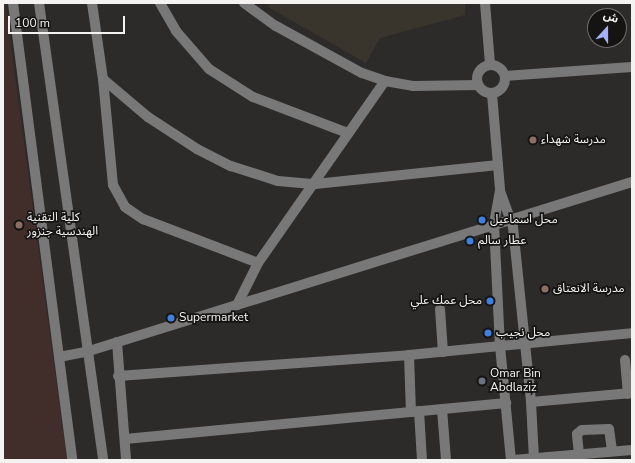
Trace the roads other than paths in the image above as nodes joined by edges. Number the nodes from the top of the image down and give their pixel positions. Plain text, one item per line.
1 (13, 3) edge
2 (39, 3) edge
3 (92, 3) edge
4 (160, 3) edge
5 (244, 3) edge
6 (485, 3) edge
7 (490, 64) junction
8 (632, 67) edge
9 (506, 76) junction
10 (103, 79) junction
11 (385, 81) junction
12 (478, 85) junction
13 (492, 94) junction
14 (348, 133) junction
15 (498, 165) junction
16 (632, 182) edge
17 (315, 184) junction
18 (500, 190) junction
19 (510, 219) junction
20 (494, 224) junction
21 (258, 263) junction
22 (237, 305) junction
23 (440, 309) dead end
24 (632, 333) edge
25 (117, 342) junction
26 (525, 344) junction
27 (500, 346) junction
28 (89, 351) junction
29 (443, 352) junction
30 (409, 355) junction
31 (59, 357) junction
32 (625, 360) dead end
33 (118, 376) junction
34 (630, 393) edge
35 (531, 402) junction
36 (506, 403) junction
37 (442, 409) junction
38 (415, 411) junction
39 (125, 438) junction
40 (632, 450) edge
41 (612, 451) junction
42 (579, 454) junction
43 (533, 459) edge
44 (72, 460) edge
45 (103, 460) edge
46 (126, 460) edge
47 (422, 460) edge
48 (446, 460) edge
49 (512, 460) edge

1 - 31 street
2 - 28 street
3 - 10 street
4 - 14 street
5 - 11 street
6 - 7 street
7 - 9 street
7 - 12 street
8 - 9 street
9 - 13 street
10 - 17 street
10 - 21 street
11 - 12 street
11 - 14 street
12 - 13 street
13 - 15 street
14 - 17 street
15 - 17 street
15 - 18 street
16 - 19 street
17 - 21 street
18 - 19 street
18 - 20 street
19 - 20 street
19 - 26 street
20 - 22 street
20 - 27 street
21 - 22 street
22 - 25 street
23 - 29 street
24 - 26 street
25 - 28 street
25 - 33 street
26 - 27 street
26 - 35 street
27 - 29 street
27 - 36 street
28 - 31 street
28 - 45 street
29 - 30 street
30 - 33 street
30 - 38 street
31 - 44 street
32 - 34 street
33 - 39 street
34 - 35 street
35 - 43 street
36 - 37 street
36 - 49 street
37 - 38 street
37 - 48 street
38 - 39 street
38 - 47 street
39 - 46 street
40 - 41 street
41 - 42 street
41 - 42 street
42 - 43 street
43 - 49 street

